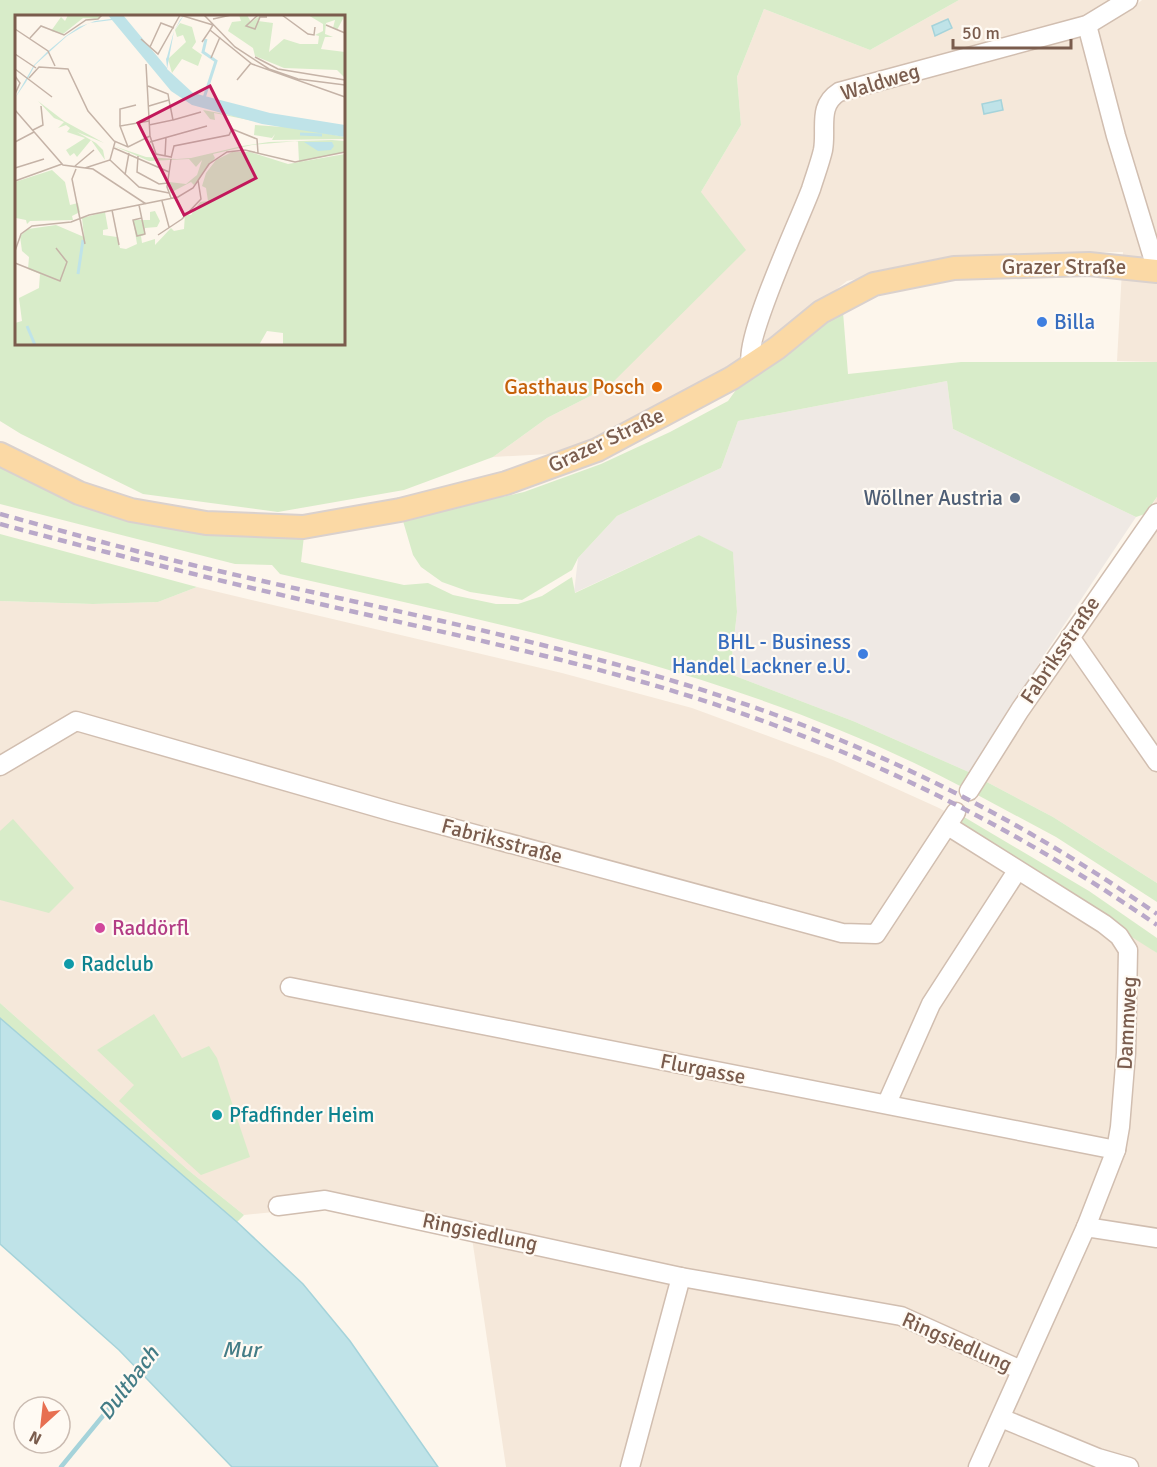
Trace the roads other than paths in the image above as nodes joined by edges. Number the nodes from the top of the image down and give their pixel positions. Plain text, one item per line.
1 (1128, 0) edge
2 (1087, 25) junction
3 (1157, 271) edge
4 (751, 365) junction
5 (0, 454) edge
6 (1157, 513) edge
7 (1070, 637) junction
8 (1157, 762) edge
9 (0, 766) edge
10 (969, 791) dead end
11 (952, 819) joint
12 (1017, 871) junction
13 (290, 987) dead end
14 (887, 1103) junction
15 (1116, 1150) junction
16 (278, 1206) dead end
17 (1086, 1227) junction
18 (1157, 1238) edge
19 (681, 1277) junction
20 (1021, 1370) junction
21 (1001, 1418) junction
22 (630, 1467) edge
23 (978, 1467) edge
24 (1129, 1467) edge

1 - 2 street, Waldweg
2 - 3 street, Grazer Straße
2 - 4 street, Waldweg
3 - 4 main road, Grazer Straße
4 - 5 main road, Grazer Straße
6 - 7 street, Fabriksstraße
7 - 8 street
7 - 10 street, Fabriksstraße
9 - 11 street, Fabriksstraße
11 - 12 street, Dammweg
12 - 14 street
12 - 15 street, Dammweg
13 - 14 street, Flurgasse
14 - 15 street, Flurgasse
15 - 17 street, Dammweg
16 - 19 street, Ringsiedlung
17 - 18 street
17 - 20 street, Ringsiedlung
19 - 20 street, Ringsiedlung
19 - 22 street
20 - 21 street, Ringsiedlung
21 - 23 street, Ringsiedlung
21 - 24 street

